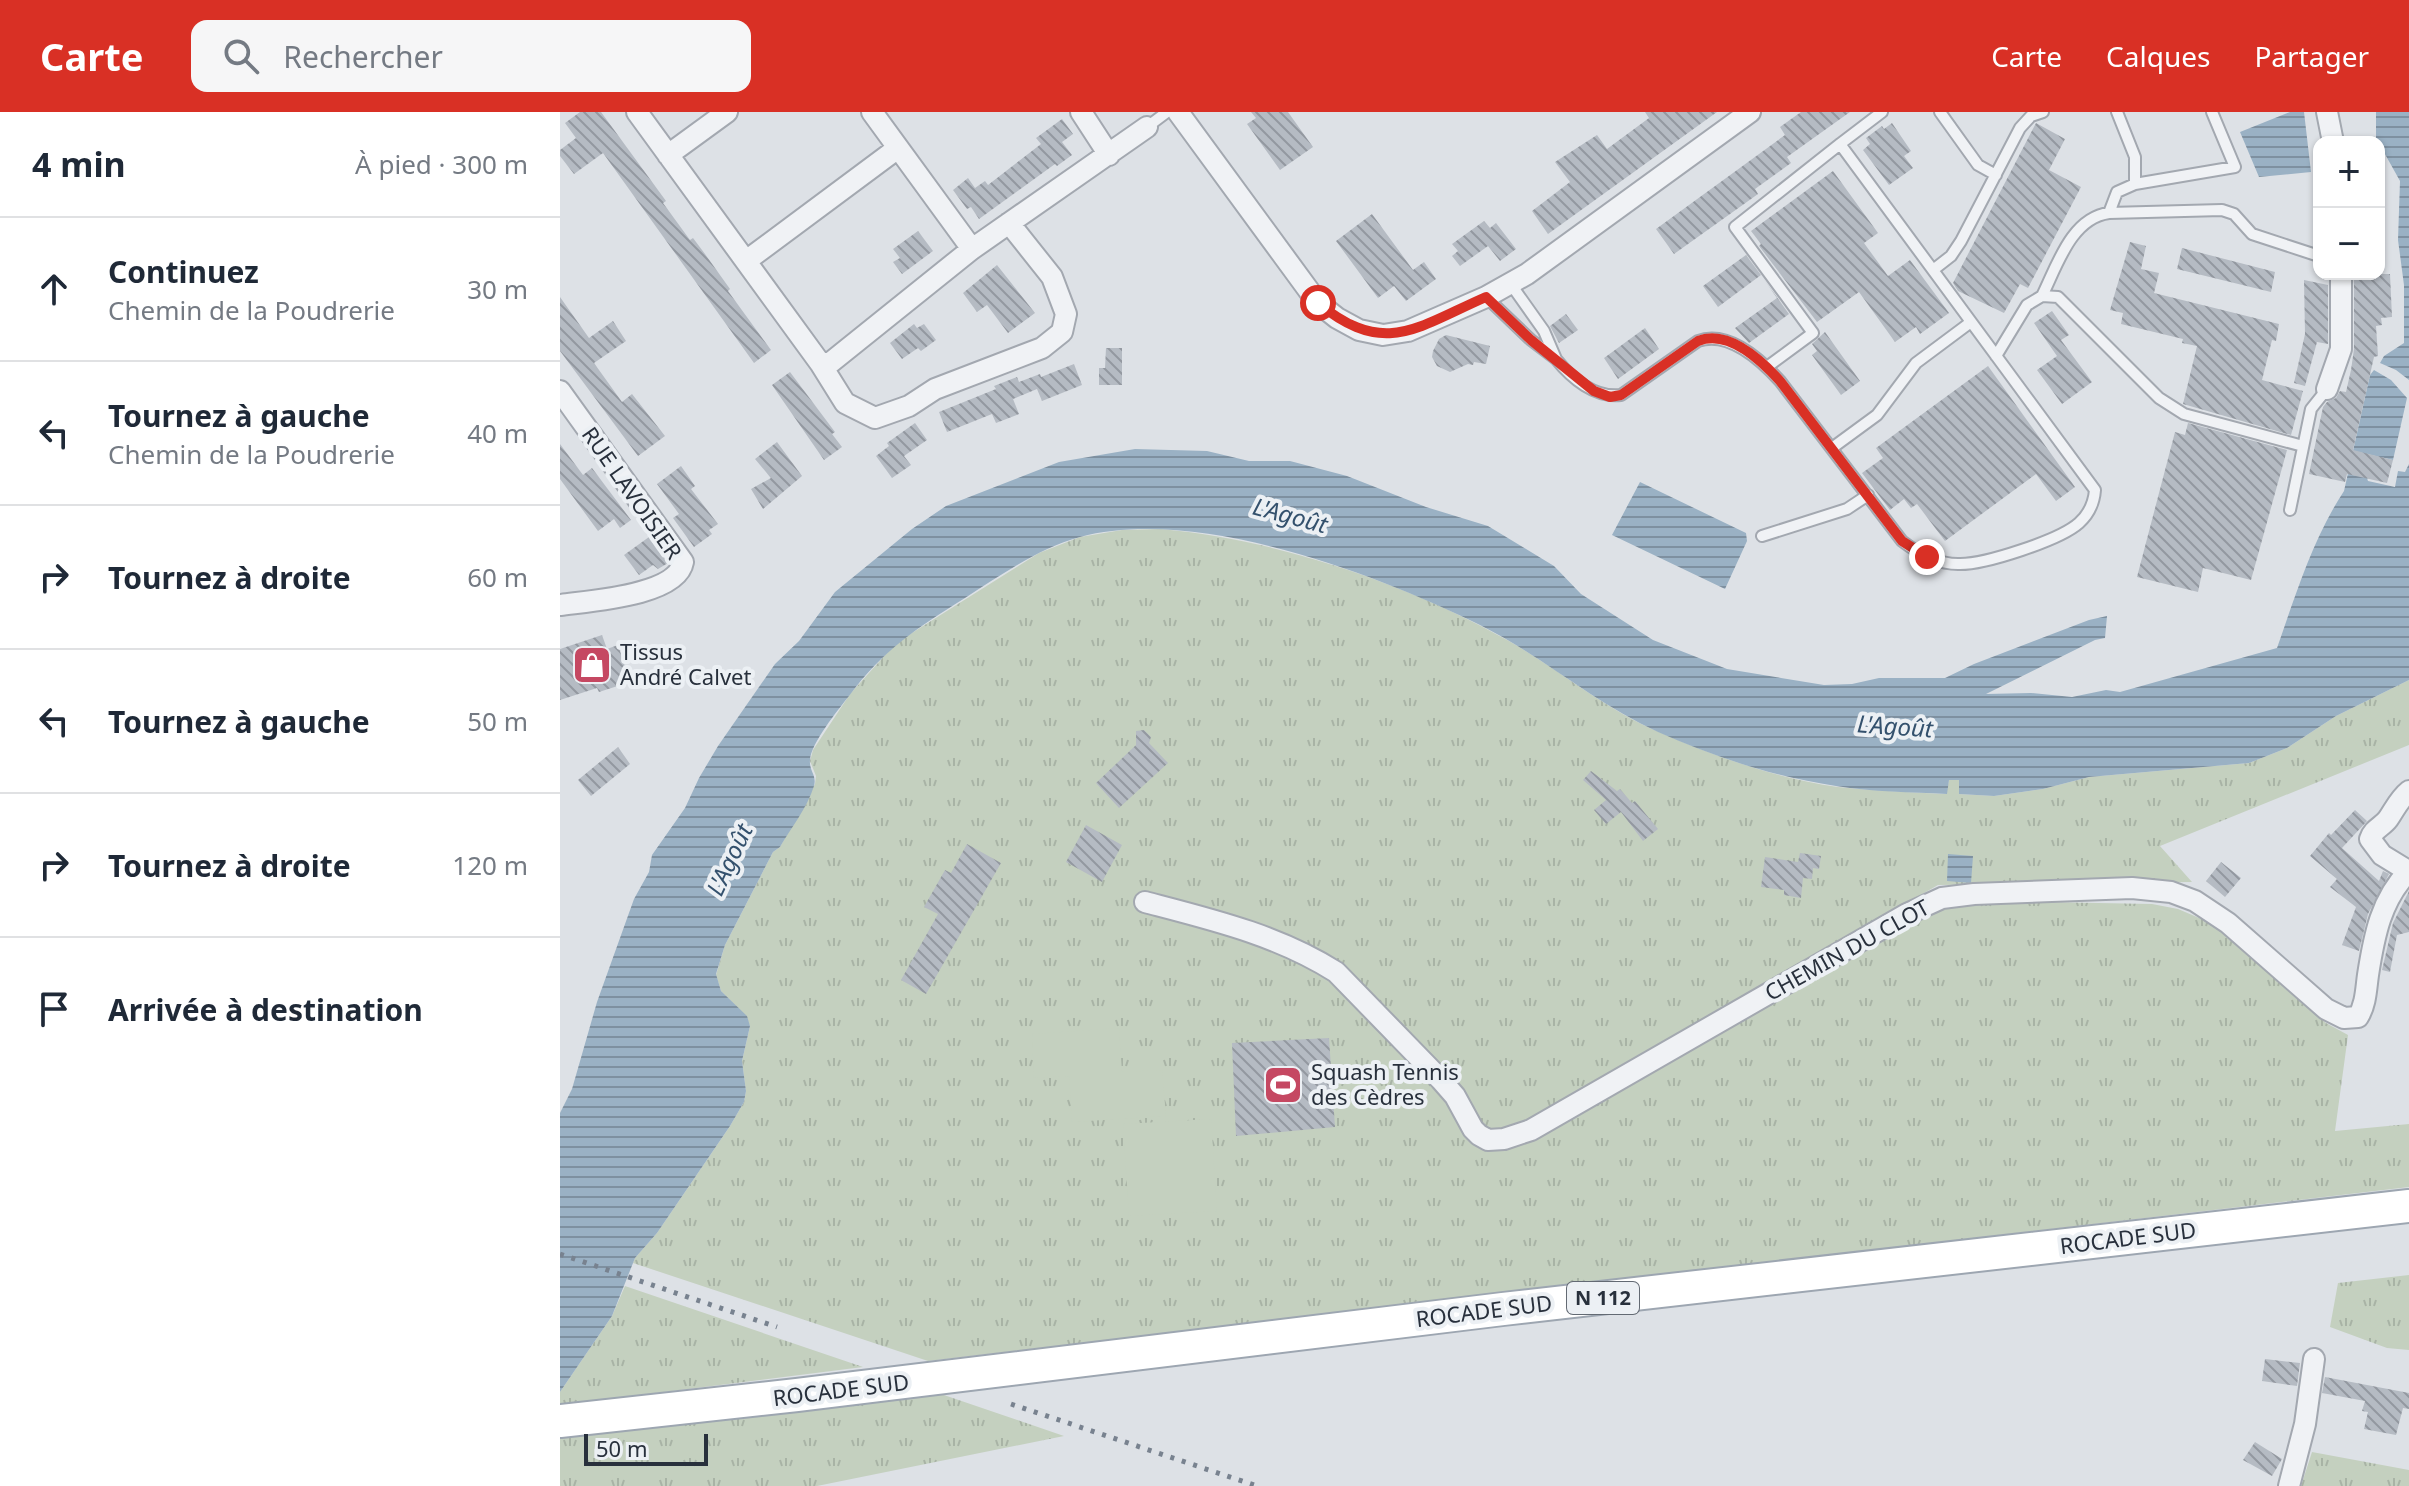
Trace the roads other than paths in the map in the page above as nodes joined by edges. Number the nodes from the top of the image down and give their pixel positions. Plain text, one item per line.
1 (637, 112) edge
2 (727, 112) edge
3 (872, 112) edge
4 (1081, 112) edge
5 (1167, 112) edge
6 (1178, 112) edge
7 (1750, 112) edge
8 (1882, 112) edge
9 (1940, 112) edge
10 (2043, 112) edge
11 (2117, 112) edge
12 (2212, 112) edge
13 (2327, 112) edge
14 (1147, 127) joint
15 (2332, 136) edge
16 (1840, 144) junction
17 (898, 148) junction
18 (668, 155) junction
19 (1109, 155) junction
20 (1996, 175) junction
21 (2135, 184) junction
22 (2109, 213) junction
23 (1009, 223) junction
24 (972, 249) junction
25 (2313, 254) edge
26 (746, 261) junction
27 (1933, 270) junction
28 (2341, 280) edge
29 (1510, 283) junction
30 (2042, 296) junction
31 (1486, 297) junction
32 (1971, 322) junction
33 (1996, 356) junction
34 (1556, 359) junction
35 (820, 363) junction
36 (1767, 367) junction
37 (2327, 389) joint
38 (560, 391) edge
39 (2303, 446) junction
40 (1832, 448) junction
41 (1868, 495) junction
42 (2290, 510) dead end
43 (1762, 536) dead end
44 (560, 605) edge
45 (2409, 791) edge
46 (2407, 875) edge
47 (1145, 902) dead end
48 (2409, 1206) edge
49 (2314, 1359) dead end
50 (560, 1421) edge
51 (2289, 1486) edge

1 - 18 street
2 - 18 street
3 - 17 street
4 - 19 street
5 - 14 lane
6 - 31 street
7 - 29 street
8 - 16 lane
9 - 20 lane
10 - 20 lane
11 - 21 lane
12 - 21 lane
13 - 15 street
14 - 19 street
16 - 27 lane
16 - 36 lane
17 - 24 street
17 - 26 street
18 - 26 street
19 - 23 street
20 - 27 lane
21 - 22 lane
22 - 25 lane
22 - 30 lane
23 - 24 street
23 - 35 street
24 - 35 street
26 - 35 street
27 - 32 lane
28 - 37 street
29 - 31 street
29 - 34 lane
30 - 33 lane
30 - 39 lane
31 - 34 lane
32 - 33 lane
32 - 40 lane
33 - 41 lane
34 - 36 lane
36 - 40 lane
37 - 39 lane
38 - 44 street, RUE LAVOISIER
39 - 42 lane
40 - 41 lane
41 - 43 lane
45 - 46 street
46 - 47 street, CHEMIN DU CLOT
48 - 50 main road, ROCADE SUD / N 112
49 - 51 street

